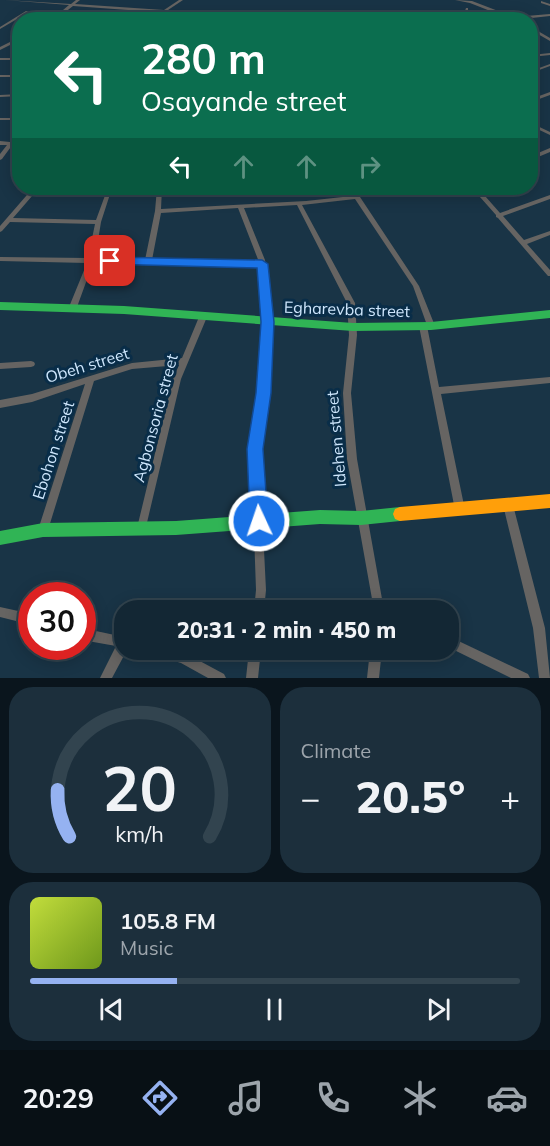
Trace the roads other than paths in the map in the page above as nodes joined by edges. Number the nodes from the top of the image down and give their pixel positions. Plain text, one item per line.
1 (7, 0) edge
2 (64, 0) edge
3 (70, 0) edge
4 (78, 0) edge
5 (181, 0) edge
6 (457, 0) edge
7 (473, 1) edge
8 (543, 2) dead end
9 (50, 4) junction
10 (550, 5) edge
11 (72, 6) junction
12 (467, 9) dead end
13 (129, 10) joint
14 (165, 11) junction
15 (63, 12) edge
16 (178, 12) edge
17 (469, 12) edge
18 (499, 12) edge
19 (0, 22) edge
20 (10, 23) joint
21 (0, 28) edge
22 (0, 143) edge
23 (0, 158) edge
24 (30, 195) edge
25 (108, 195) edge
26 (159, 195) edge
27 (354, 195) edge
28 (360, 195) edge
29 (481, 195) edge
30 (357, 197) junction
31 (550, 197) edge
32 (299, 204) junction
33 (241, 208) junction
34 (158, 211) junction
35 (498, 216) junction
36 (9, 220) junction
37 (98, 222) junction
38 (0, 230) edge
39 (550, 233) edge
40 (523, 243) junction
41 (0, 259) edge
42 (91, 261) junction
43 (148, 262) junction
44 (262, 264) junction
45 (549, 271) edge
46 (0, 306) edge
47 (73, 307) junction
48 (550, 314) edge
49 (203, 317) junction
50 (267, 322) junction
51 (427, 326) junction
52 (353, 327) junction
53 (183, 361) junction
54 (31, 364) dead end
55 (0, 366) edge
56 (91, 379) junction
57 (550, 380) edge
58 (436, 391) junction
59 (0, 404) edge
60 (550, 501) edge
61 (508, 505) junction
62 (460, 510) junction
63 (362, 518) junction
64 (259, 521) junction
65 (142, 528) junction
66 (43, 530) junction
67 (0, 538) edge
68 (260, 600) edge
69 (379, 600) edge
70 (0, 612) edge
71 (18, 616) edge
72 (96, 637) edge
73 (114, 640) edge
74 (459, 646) edge
75 (115, 660) edge
76 (187, 660) edge
77 (254, 660) edge
78 (375, 660) edge
79 (106, 678) edge
80 (220, 678) edge
81 (252, 678) edge
82 (373, 678) edge
83 (524, 678) edge
84 (545, 678) edge

1 - 9 street
2 - 9 street
3 - 4 street
4 - 11 street
5 - 14 street
6 - 7 street
7 - 18 street
8 - 10 street
9 - 11 street
11 - 13 street
11 - 15 street
12 - 17 street
13 - 14 street
14 - 16 street
19 - 20 street
20 - 21 street
22 - 23 street
24 - 36 street
25 - 37 street
26 - 34 street
27 - 30 street
28 - 30 street
29 - 35 street
30 - 32 street
30 - 51 street
31 - 35 street
32 - 33 street
32 - 52 street, Idehen street
33 - 34 street
33 - 44 street
34 - 43 street
35 - 40 street
36 - 37 street
36 - 38 street
37 - 42 street
39 - 40 street
40 - 45 street
41 - 42 street
42 - 43 street
42 - 47 street
43 - 44 street
44 - 50 street
46 - 47 street, Egharevba street
47 - 49 street, Egharevba street
48 - 51 street, Egharevba street
49 - 50 street, Egharevba street
49 - 53 street, Agbonsoria street
50 - 52 street, Egharevba street
50 - 64 street
51 - 52 street, Egharevba street
51 - 58 street
52 - 63 street, Idehen street
53 - 56 street, Obeh street
53 - 65 street, Agbonsoria street
54 - 55 street
56 - 59 street, Obeh street
56 - 66 street, Ebohon street
57 - 58 street
58 - 62 street
60 - 61 street
61 - 62 street
61 - 84 street
62 - 63 street
63 - 64 street
63 - 69 street, Idehen street
64 - 65 street
64 - 68 street
65 - 66 street
66 - 67 street
70 - 71 street
72 - 73 street
74 - 83 street
75 - 79 street
76 - 80 street
77 - 81 street
78 - 82 street

